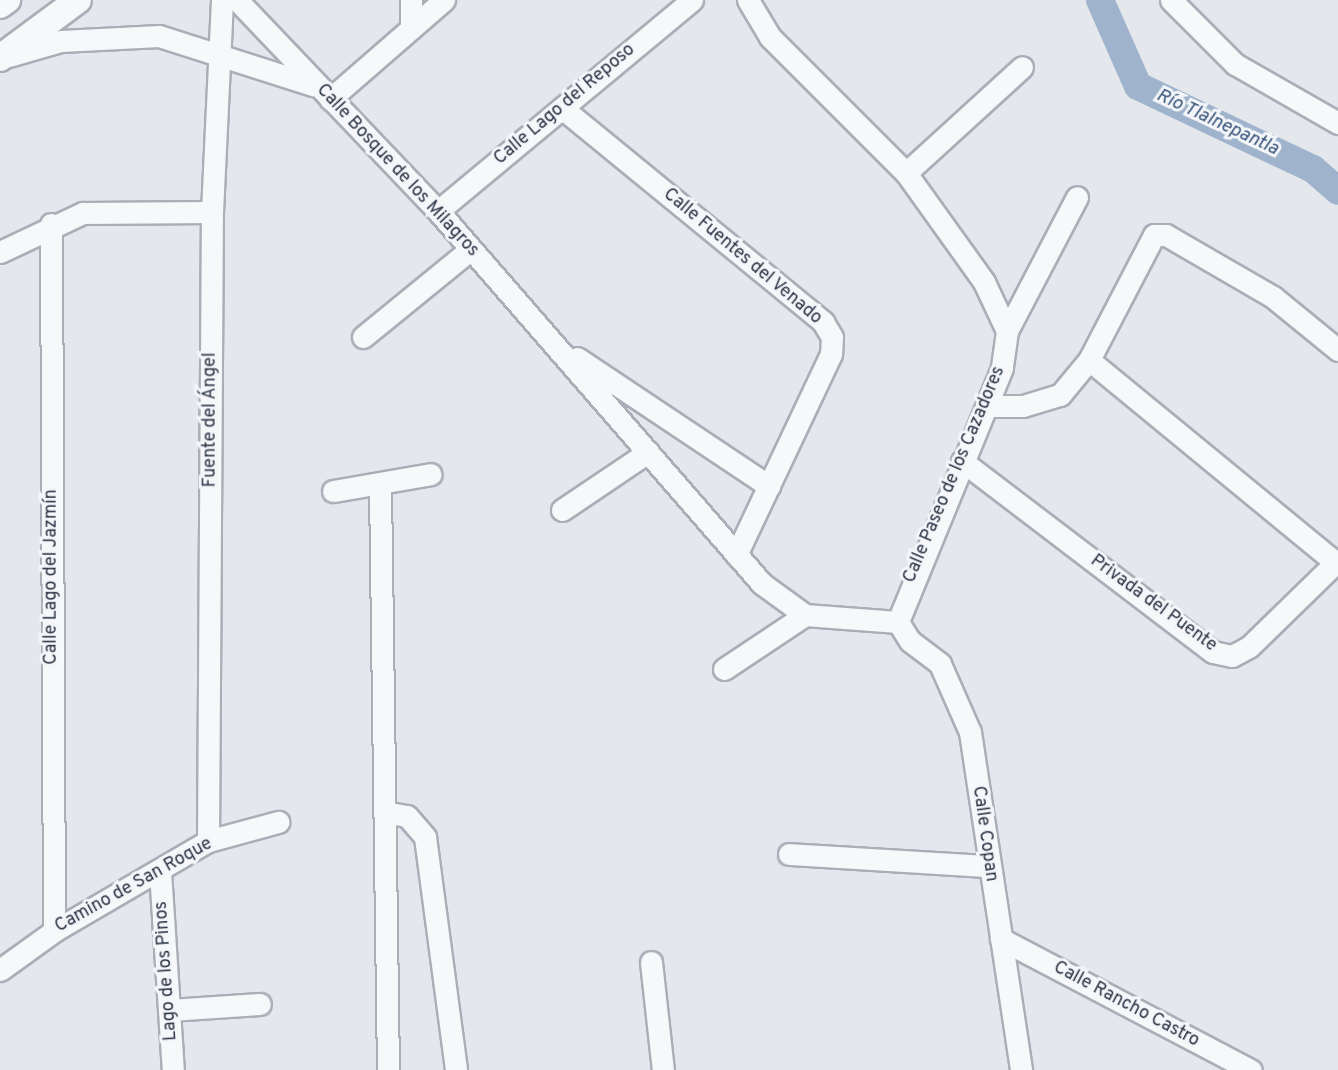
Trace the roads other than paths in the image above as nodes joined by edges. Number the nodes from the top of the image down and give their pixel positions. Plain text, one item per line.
1 (7, 0) edge
2 (78, 0) edge
3 (222, 0) edge
4 (237, 0) edge
5 (411, 0) edge
6 (444, 0) edge
7 (692, 0) edge
8 (748, 0) edge
9 (1171, 0) edge
10 (0, 5) edge
11 (411, 28) junction
12 (216, 51) junction
13 (0, 58) edge
14 (1021, 67) dead end
15 (324, 93) junction
16 (562, 108) junction
17 (1338, 122) edge
18 (906, 173) junction
19 (1077, 197) dead end
20 (438, 211) junction
21 (212, 212) junction
22 (51, 224) junction
23 (471, 249) junction
24 (0, 251) edge
25 (1007, 331) junction
26 (363, 337) dead end
27 (555, 343) junction
28 (1338, 351) edge
29 (1089, 360) junction
30 (987, 406) junction
31 (648, 452) junction
32 (962, 461) junction
33 (431, 474) dead end
34 (380, 485) junction
35 (769, 486) junction
36 (333, 491) dead end
37 (562, 510) dead end
38 (736, 555) junction
39 (1337, 561) edge
40 (805, 615) junction
41 (898, 622) junction
42 (724, 669) dead end
43 (384, 812) junction
44 (278, 822) dead end
45 (208, 841) junction
46 (789, 853) dead end
47 (988, 866) junction
48 (160, 871) junction
49 (54, 931) junction
50 (1001, 939) junction
51 (651, 962) dead end
52 (0, 970) edge
53 (260, 1004) dead end
54 (169, 1010) junction
55 (173, 1070) edge
56 (388, 1070) edge
57 (456, 1070) edge
58 (663, 1070) edge
59 (1021, 1070) edge
60 (1251, 1070) edge

1 - 10 street
2 - 13 street
3 - 12 street, Fuente del Ángel
4 - 15 street, Calle Bosque de los Milagros
5 - 11 street
6 - 11 street
7 - 16 street, Calle Lago del Reposo
8 - 18 street
9 - 17 street
11 - 15 street
12 - 13 street
12 - 15 street
12 - 21 street, Fuente del Ángel
14 - 18 street
15 - 20 street, Calle Bosque de los Milagros
16 - 20 street, Calle Lago del Reposo
16 - 35 street, Calle Fuentes del Venado
18 - 25 street
19 - 25 street
20 - 23 street, Calle Bosque de los Milagros
21 - 22 street
21 - 45 street, Fuente del Ángel
22 - 24 street
22 - 49 street, Calle Lago del Jazmín
23 - 26 street
23 - 27 street, Calle Bosque de los Milagros
25 - 30 street, Calle Paseo de los Cazadores
27 - 31 street, Calle Bosque de los Milagros
27 - 35 street, Calle Bosque de los Milagros
28 - 29 street
29 - 30 street
29 - 39 street
30 - 32 street, Calle Paseo de los Cazadores
31 - 37 street
31 - 38 street, Calle Bosque de los Milagros
32 - 39 street, Privada del Puente
32 - 41 street, Calle Paseo de los Cazadores
33 - 34 street
34 - 36 street
34 - 43 street
35 - 38 street, Calle Fuentes del Venado
38 - 40 street, Calle Bosque de los Milagros
40 - 41 street
40 - 42 street
41 - 47 street, Calle Copan
43 - 56 street
43 - 57 street
44 - 45 street, Camino de San Roque
45 - 48 street, Camino de San Roque
46 - 47 street
47 - 50 street, Calle Copan
48 - 49 street, Camino de San Roque
48 - 54 street, Lago de los Pinos
49 - 52 street, Camino de San Roque
50 - 59 street, Calle Copan
50 - 60 street, Calle Rancho Castro
51 - 58 street
53 - 54 street
54 - 55 street, Lago de los Pinos

